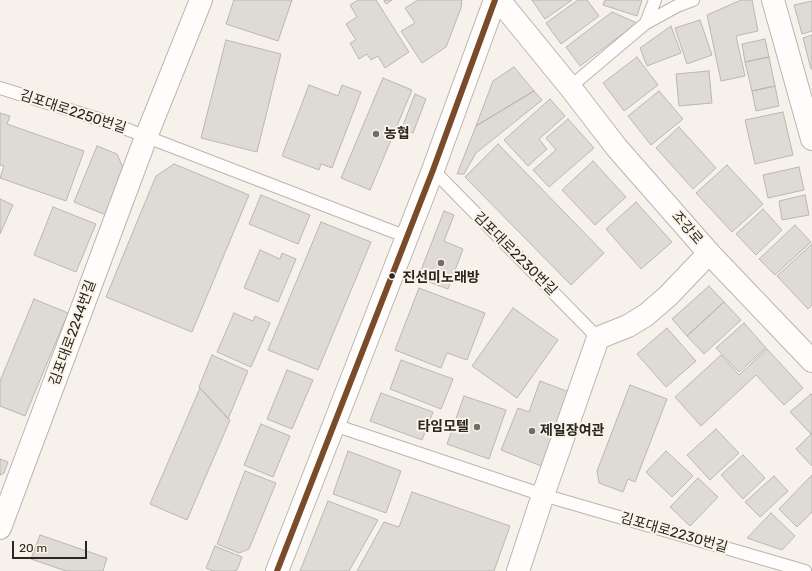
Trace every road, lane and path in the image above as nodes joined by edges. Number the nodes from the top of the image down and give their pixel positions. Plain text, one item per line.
1 (201, 0) edge
2 (495, 0) edge
3 (499, 0) edge
4 (655, 0) edge
5 (693, 0) edge
6 (773, 0) edge
7 (646, 23) junction
8 (570, 87) junction
9 (0, 88) edge
10 (146, 137) junction
11 (812, 139) edge
12 (433, 170) junction
13 (407, 237) junction
14 (709, 253) junction
15 (598, 338) junction
16 (812, 361) edge
17 (334, 425) junction
18 (543, 495) junction
19 (0, 528) edge
20 (277, 571) edge
21 (518, 571) edge
22 (805, 571) edge

1 - 10 street, 김포대로2244번길
2 - 12 street
3 - 8 street, 조강로
4 - 7 lane
5 - 7 lane
6 - 11 street
7 - 8 lane
8 - 14 street, 조강로
9 - 10 lane, 김포대로2250번길
10 - 13 lane
10 - 19 street, 김포대로2244번길
12 - 13 street
12 - 15 lane, 김포대로2230번길
13 - 17 street
14 - 15 street
14 - 16 street, 조강로
15 - 18 street
17 - 18 lane, 김포대로2230번길
17 - 20 street
18 - 21 street
18 - 22 lane, 김포대로2230번길

